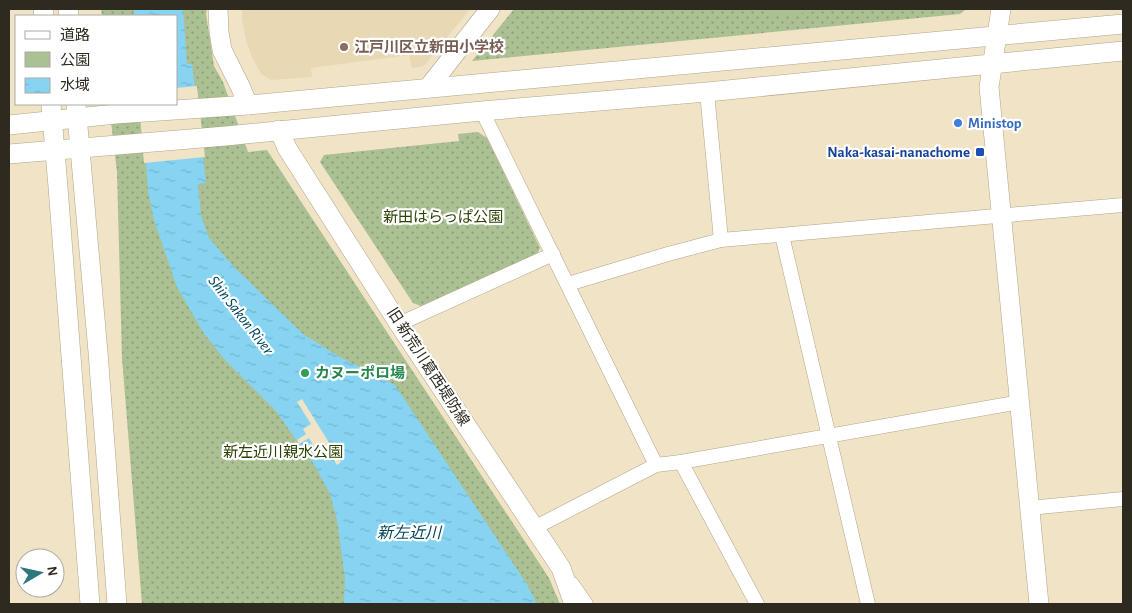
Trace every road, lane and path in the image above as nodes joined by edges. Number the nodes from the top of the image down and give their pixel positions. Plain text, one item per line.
1 (218, 9) edge
2 (490, 9) edge
3 (1001, 9) edge
4 (1123, 24) edge
5 (998, 35) junction
6 (1123, 51) edge
7 (993, 64) junction
8 (428, 88) junction
9 (706, 92) junction
10 (248, 105) junction
11 (482, 110) junction
12 (77, 111) edge
13 (51, 112) edge
14 (9, 125) edge
15 (279, 130) junction
16 (80, 148) junction
17 (55, 150) junction
18 (9, 154) edge
19 (1123, 205) edge
20 (1001, 217) junction
21 (782, 234) junction
22 (722, 240) junction
23 (552, 254) junction
24 (568, 284) junction
25 (399, 324) junction
26 (1020, 402) junction
27 (829, 435) junction
28 (681, 462) junction
29 (656, 465) junction
30 (1123, 499) edge
31 (1029, 508) junction
32 (534, 528) junction
33 (561, 568) junction
34 (90, 604) edge
35 (117, 604) edge
36 (574, 604) edge
37 (586, 604) edge
38 (757, 604) edge
39 (868, 604) edge
40 (1039, 604) edge

1 - 10 street
2 - 8 street
3 - 5 street
4 - 5 street
5 - 7 street
5 - 8 street
6 - 7 street
7 - 9 street
7 - 20 street
8 - 10 street
9 - 11 street
9 - 22 street
10 - 12 street
11 - 15 street
11 - 23 street
12 - 13 street
12 - 16 street
13 - 14 street
13 - 17 street
15 - 16 street
15 - 25 street, 旧 新荒川葛西堤防線
16 - 17 street
16 - 35 street
17 - 18 street
17 - 34 street
19 - 20 street
20 - 21 street
20 - 26 street
21 - 22 street
21 - 27 street
22 - 24 street
23 - 24 street
23 - 25 street
24 - 29 street
25 - 32 street, 旧 新荒川葛西堤防線
26 - 27 street
26 - 31 street
27 - 28 street
27 - 39 street
28 - 29 street
28 - 38 street
29 - 32 street
30 - 31 street
31 - 40 street
32 - 33 street, 旧 新荒川葛西堤防線
33 - 36 street, 旧 新荒川葛西堤防線
33 - 37 street

